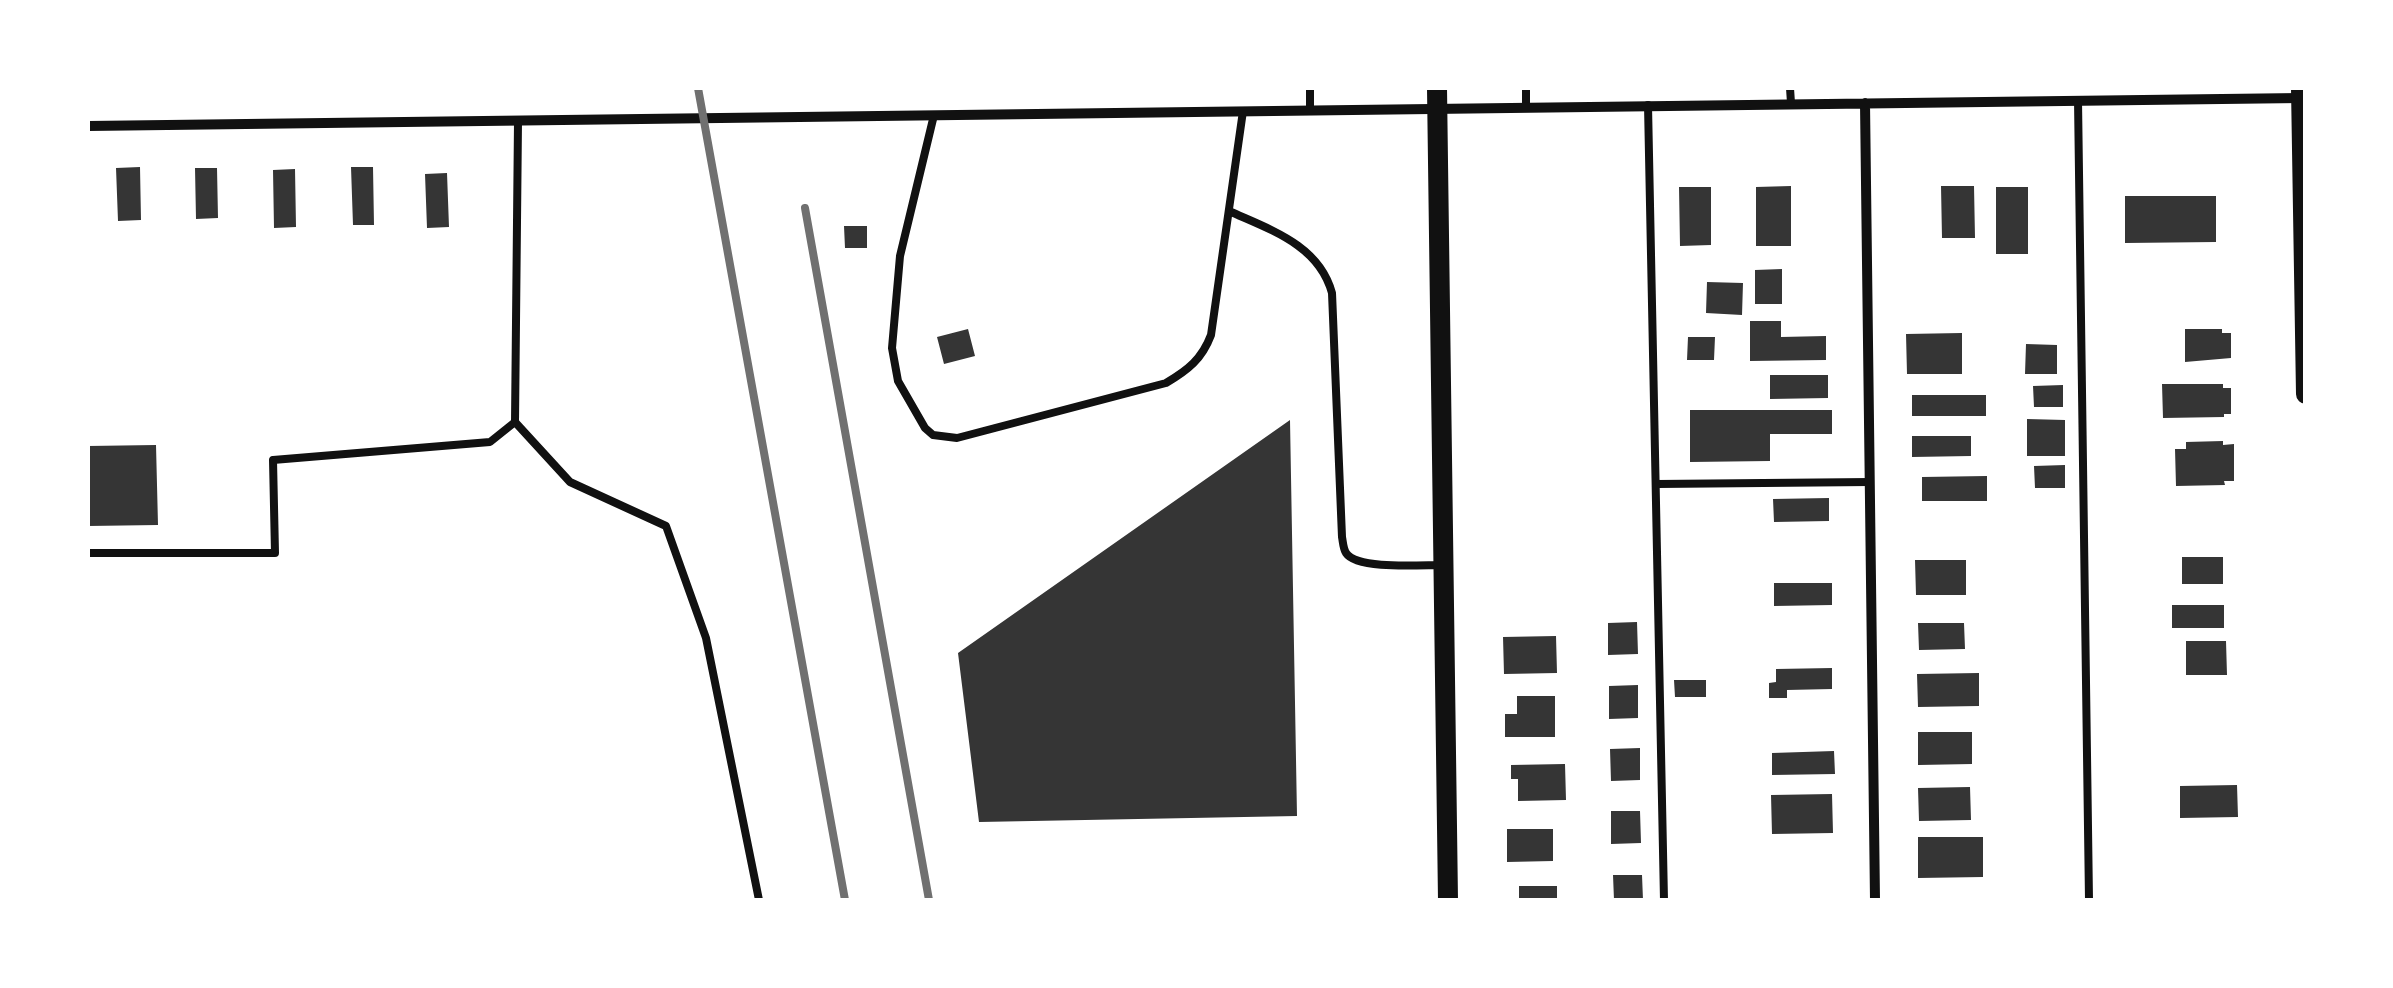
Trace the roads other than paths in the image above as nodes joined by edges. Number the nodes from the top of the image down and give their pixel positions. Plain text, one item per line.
1 (1310, 88) edge
2 (1526, 88) edge
3 (1790, 88) edge
4 (2302, 93) edge
5 (1437, 98) edge
6 (2078, 100) junction
7 (1865, 102) junction
8 (1791, 103) junction
9 (1648, 105) junction
10 (1526, 106) junction
11 (1244, 109) junction
12 (1310, 109) junction
13 (934, 115) junction
14 (518, 122) junction
15 (88, 126) edge
16 (2304, 152) edge
17 (1229, 211) junction
18 (2306, 394) edge
19 (515, 422) junction
20 (1870, 482) junction
21 (1657, 484) junction
22 (88, 553) edge
23 (1443, 565) junction
24 (759, 900) edge
25 (1448, 900) edge
26 (1664, 900) edge
27 (1876, 900) edge
28 (2089, 900) edge

1 - 12 lane
2 - 10 lane
3 - 8 lane
4 - 6 street
4 - 16 main road
5 - 10 street
5 - 12 street
5 - 23 main road
6 - 7 street
6 - 28 lane
7 - 8 street
7 - 20 street
8 - 9 street
9 - 10 street
9 - 21 lane
11 - 12 street
11 - 13 street
11 - 17 lane
13 - 14 street
13 - 17 lane
14 - 15 street
14 - 19 lane
16 - 18 main road
17 - 23 lane
19 - 22 lane
19 - 24 lane
20 - 21 lane
20 - 27 street
21 - 26 lane
23 - 25 main road

